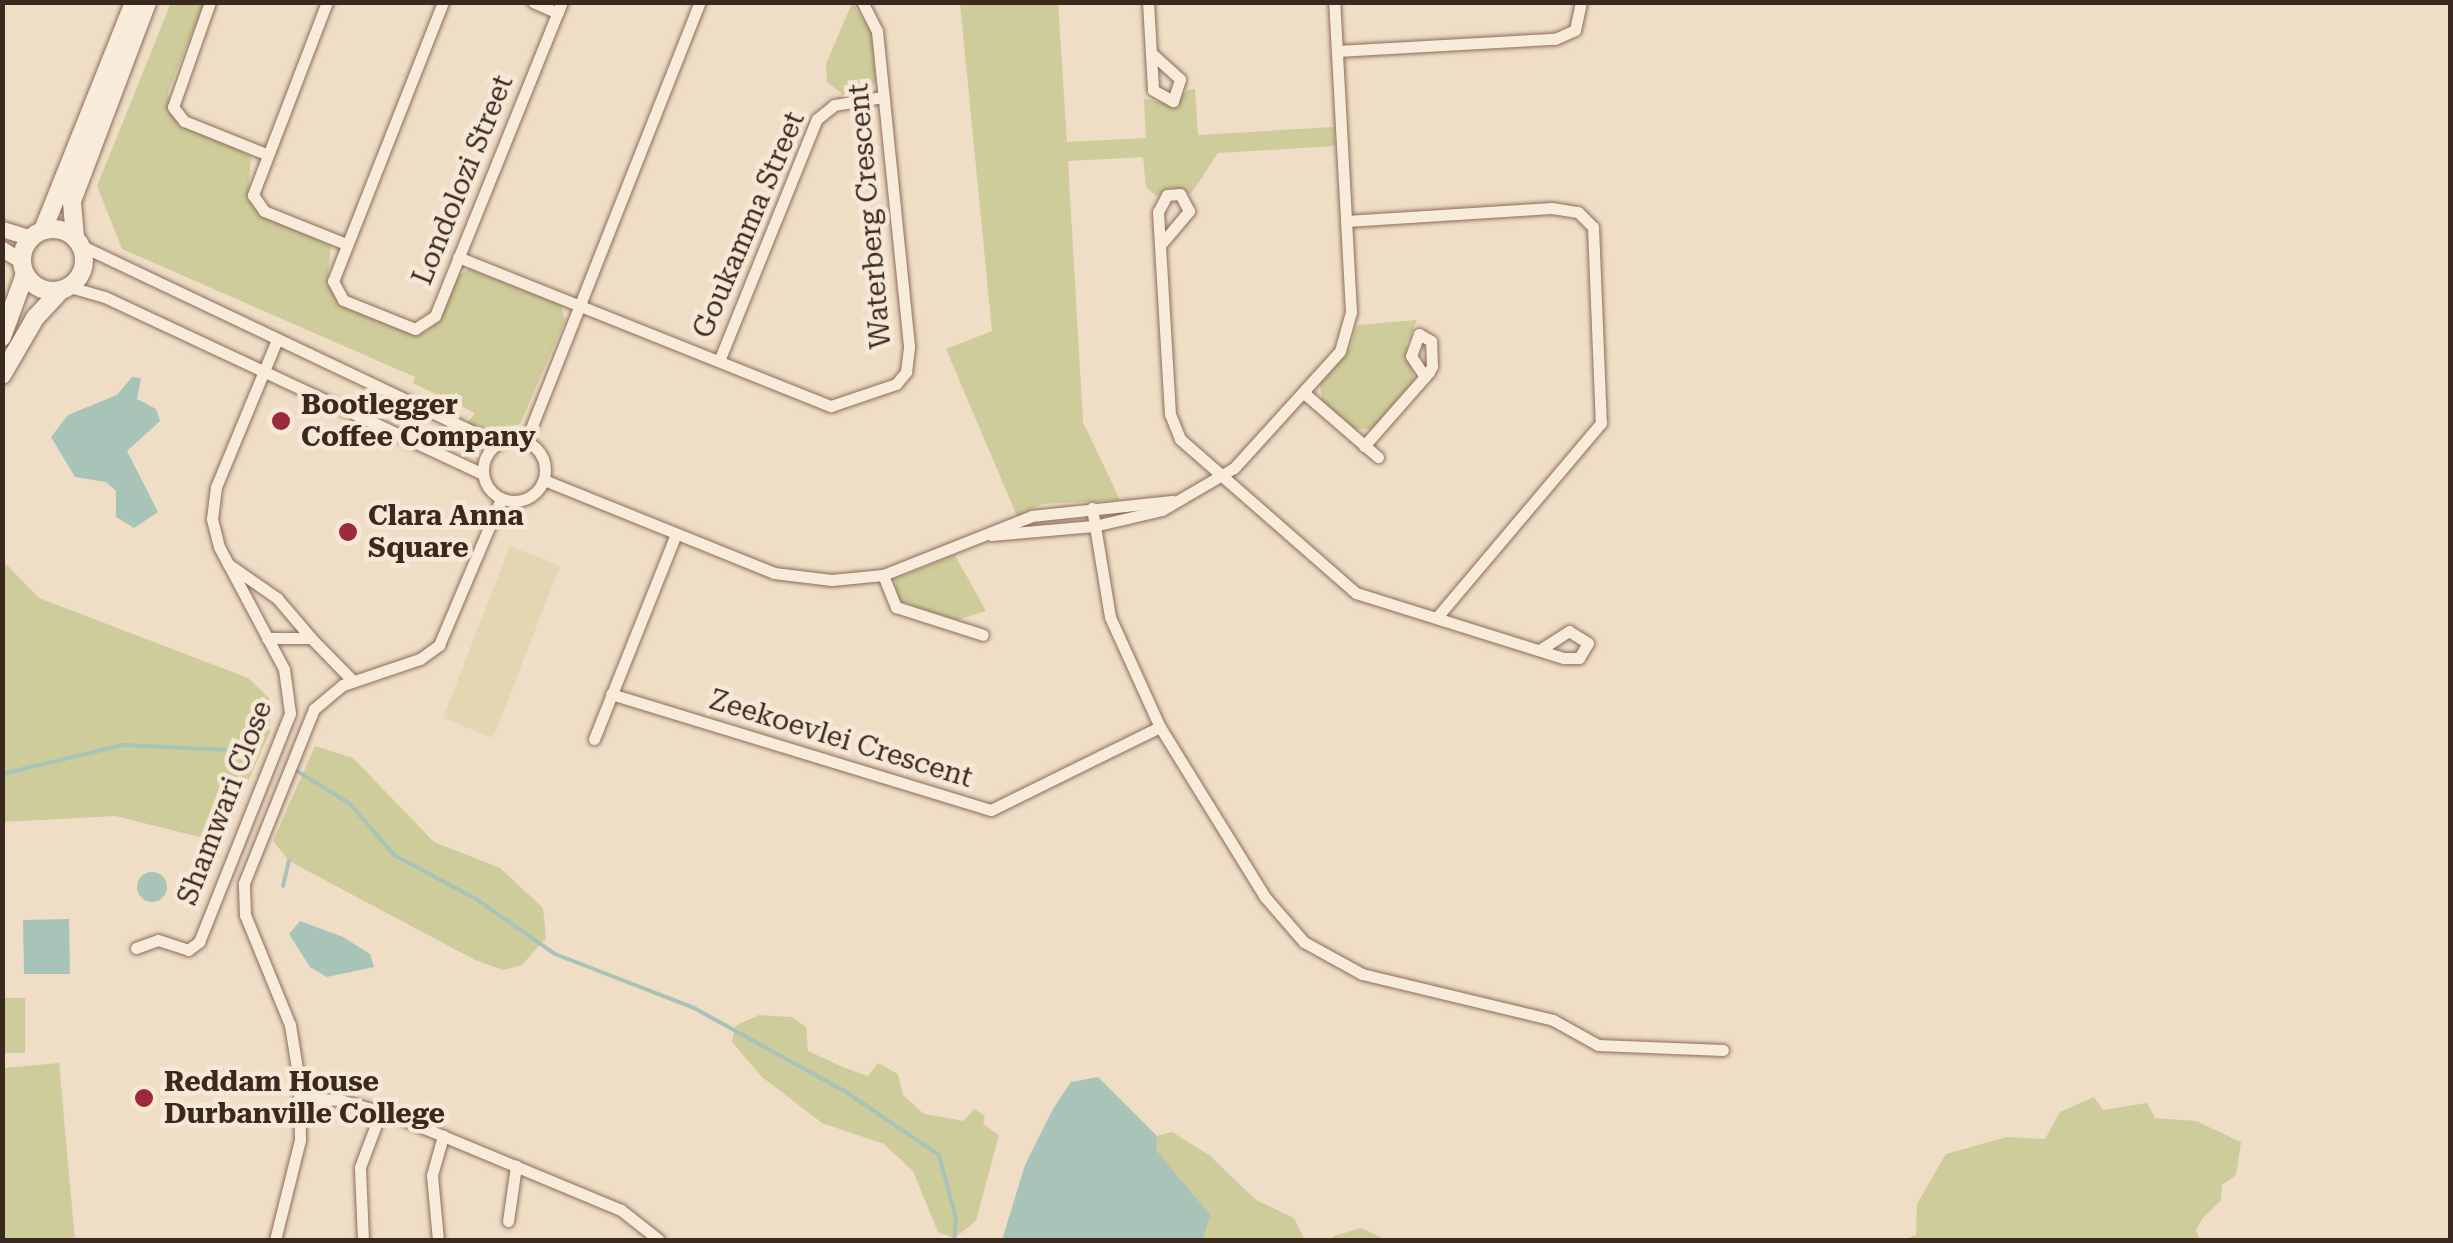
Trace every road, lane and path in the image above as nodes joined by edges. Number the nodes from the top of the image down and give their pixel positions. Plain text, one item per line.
1 (134, 2) edge
2 (147, 2) edge
3 (210, 2) edge
4 (326, 2) edge
5 (443, 2) edge
6 (532, 2) edge
7 (700, 2) edge
8 (862, 2) edge
9 (1148, 2) edge
10 (1334, 2) edge
11 (1581, 2) edge
12 (560, 8) edge
13 (1337, 51) junction
14 (1151, 53) dead end
15 (883, 98) junction
16 (266, 154) junction
17 (1346, 221) junction
18 (2, 229) edge
19 (37, 234) junction
20 (78, 242) junction
21 (346, 244) junction
22 (1162, 244) dead end
23 (2, 249) edge
24 (458, 257) junction
25 (23, 268) junction
26 (65, 289) junction
27 (579, 305) junction
28 (2, 337) edge
29 (276, 342) junction
30 (719, 361) junction
31 (264, 370) junction
32 (2, 375) edge
33 (1425, 377) dead end
34 (1304, 392) junction
35 (526, 441) junction
36 (496, 443) junction
37 (1364, 446) junction
38 (1378, 457) dead end
39 (482, 474) junction
40 (1223, 476) junction
41 (544, 480) junction
42 (501, 499) junction
43 (1172, 501) junction
44 (1092, 508) junction
45 (1094, 526) junction
46 (676, 534) junction
47 (991, 535) junction
48 (228, 564) junction
49 (883, 575) junction
50 (1436, 618) junction
51 (983, 635) dead end
52 (267, 638) junction
53 (311, 638) junction
54 (1541, 649) dead end
55 (354, 682) junction
56 (611, 694) junction
57 (1160, 726) junction
58 (594, 738) dead end
59 (136, 948) dead end
60 (1723, 1050) dead end
61 (300, 1098) junction
62 (381, 1112) junction
63 (443, 1136) junction
64 (516, 1166) junction
65 (508, 1222) dead end
66 (276, 1240) edge
67 (363, 1240) edge
68 (438, 1240) edge
69 (658, 1240) edge

1 - 19 main road
2 - 20 main road
3 - 16 street
4 - 16 street
5 - 21 street, Londolozi Street
6 - 12 street
7 - 27 street
8 - 15 street, Waterberg Crescent
9 - 14 street
10 - 13 street
11 - 13 street
12 - 24 street, Londolozi Street
13 - 17 street
15 - 30 street, Goukamma Street
15 - 30 street, Waterberg Crescent
16 - 21 street
17 - 34 street
17 - 50 street
18 - 19 street
19 - 20 main road
19 - 25 main road
20 - 26 main road
20 - 29 street
21 - 24 street, Londolozi Street
22 - 40 street
23 - 25 street
24 - 27 street, Waterberg Crescent
25 - 26 main road
25 - 28 main road
26 - 31 street
26 - 32 main road
27 - 30 street, Waterberg Crescent
27 - 35 street
29 - 31 street, Shamwari Close
29 - 36 street
31 - 39 street
31 - 48 street, Shamwari Close
33 - 37 street
34 - 37 street
34 - 40 street
35 - 36 street
35 - 41 street
36 - 39 street
37 - 38 street
39 - 42 street
40 - 43 street
40 - 50 street
41 - 42 street
41 - 46 street
42 - 55 street
43 - 44 street
43 - 45 street
44 - 45 street
44 - 47 street
45 - 47 street
45 - 57 street
46 - 49 street
46 - 56 street
47 - 49 street
48 - 52 street, Shamwari Close
48 - 53 street
49 - 51 street
50 - 54 street
52 - 53 street
52 - 59 street, Shamwari Close
53 - 55 street
55 - 61 street
56 - 57 street, Zeekoevlei Crescent
56 - 58 street
57 - 60 street
61 - 62 street
61 - 66 street
62 - 63 street
62 - 67 street
63 - 64 street
63 - 68 street
64 - 65 street
64 - 69 street

